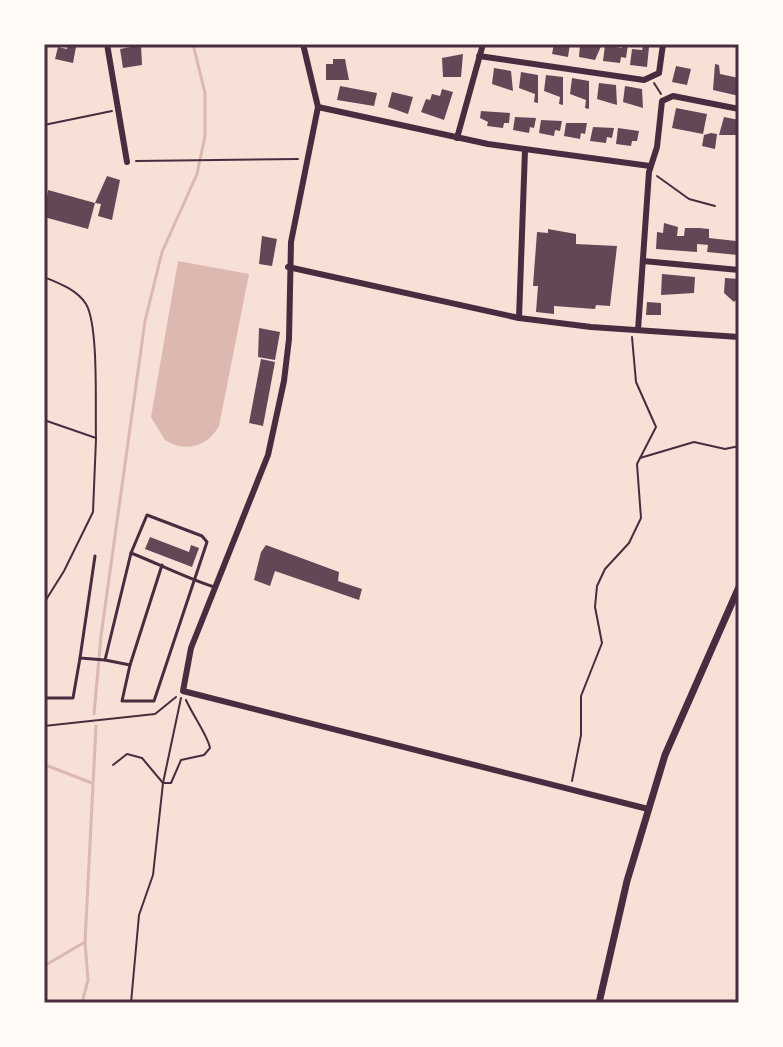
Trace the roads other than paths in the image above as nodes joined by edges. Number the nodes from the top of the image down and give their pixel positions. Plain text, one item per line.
1 (107, 44) edge
2 (303, 44) edge
3 (483, 44) edge
4 (663, 44) edge
5 (479, 56) junction
6 (318, 107) junction
7 (739, 109) edge
8 (457, 138) junction
9 (525, 150) junction
10 (127, 162) road end
11 (650, 169) junction
12 (643, 261) junction
13 (288, 267) junction
14 (739, 270) edge
15 (519, 318) junction
16 (635, 330) junction
17 (739, 337) edge
18 (131, 553) junction
19 (95, 556) dead end
20 (162, 565) junction
21 (192, 577) junction
22 (214, 587) junction
23 (739, 587) edge
24 (80, 658) junction
25 (105, 660) junction
26 (130, 665) junction
27 (44, 698) edge
28 (648, 809) junction
29 (599, 1003) edge

1 - 10 street
2 - 6 street
3 - 5 street
4 - 5 street
5 - 8 street
6 - 8 street
6 - 13 street
7 - 11 street
8 - 9 street
9 - 11 street
9 - 15 street
11 - 12 street
12 - 14 street
12 - 16 street
13 - 15 street
13 - 22 street
15 - 16 street
16 - 17 street
18 - 20 lane
18 - 21 lane
18 - 25 lane
19 - 24 lane
20 - 21 lane
20 - 26 lane
21 - 22 lane
21 - 26 lane
22 - 28 street
23 - 28 street
24 - 25 lane
24 - 27 lane
25 - 26 lane
28 - 29 street

